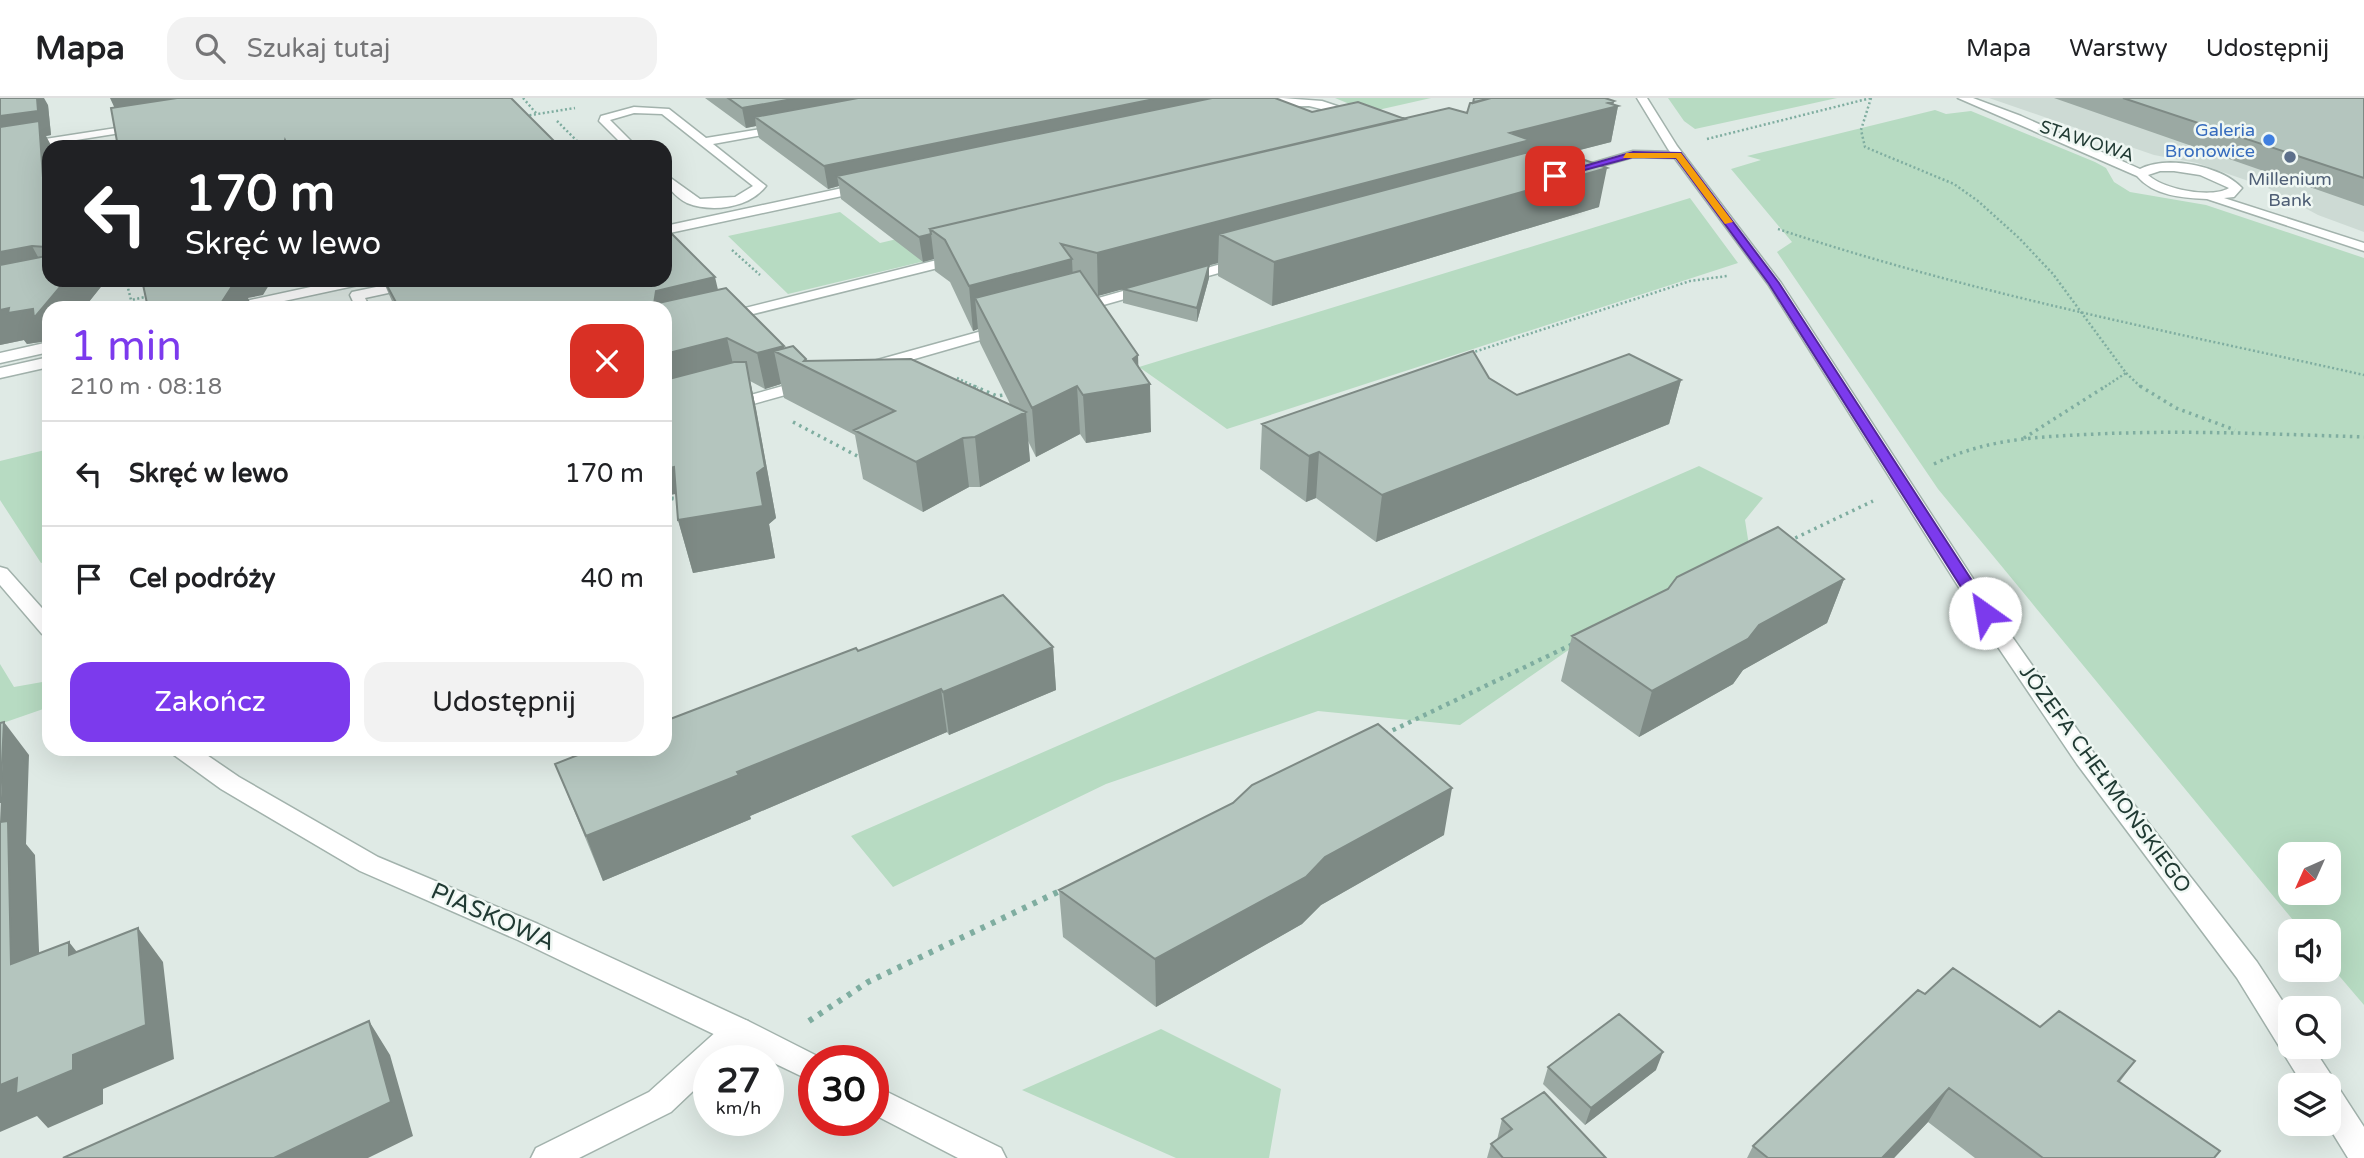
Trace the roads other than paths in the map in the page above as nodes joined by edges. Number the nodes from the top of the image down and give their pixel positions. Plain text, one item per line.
1 (1642, 98) edge
2 (1963, 98) edge
3 (1240, 107) edge
4 (2004, 113) junction
5 (1379, 123) edge
6 (802, 125) edge
7 (150, 126) edge
8 (59, 140) edge
9 (624, 140) edge
10 (704, 142) junction
11 (42, 143) edge
12 (0, 149) edge
13 (1675, 151) junction
14 (2124, 153) dead end
15 (2146, 160) dead end
16 (2169, 167) junction
17 (2141, 174) junction
18 (1555, 176) edge
19 (885, 183) edge
20 (672, 184) edge
21 (2235, 192) junction
22 (2204, 196) junction
23 (701, 202) junction
24 (687, 210) dead end
25 (672, 228) edge
26 (2364, 244) edge
27 (977, 254) edge
28 (1260, 257) edge
29 (330, 287) edge
30 (408, 287) edge
31 (265, 301) edge
32 (363, 301) edge
33 (1060, 313) edge
34 (1020, 324) edge
35 (672, 330) edge
36 (42, 349) edge
37 (0, 358) edge
38 (42, 364) edge
39 (849, 372) edge
40 (0, 373) edge
41 (823, 380) edge
42 (718, 409) edge
43 (0, 573) edge
44 (42, 621) edge
45 (192, 756) edge
46 (2278, 1019) edge
47 (738, 1030) junction
48 (798, 1060) edge
49 (889, 1107) edge
50 (2341, 1119) edge
51 (2364, 1155) edge
52 (547, 1158) edge
53 (990, 1158) edge

1 - 13 street, JÓZEFA CHEŁMOŃSKIEGO
2 - 4 street, STAWOWA
3 - 5 street
4 - 14 street, STAWOWA
4 - 17 street, STAWOWA
6 - 10 street
7 - 8 street
9 - 10 street
10 - 23 street
11 - 12 street
13 - 18 street
13 - 46 street, JÓZEFA CHEŁMOŃSKIEGO
15 - 16 street, STAWOWA
16 - 17 street, STAWOWA
16 - 21 street, STAWOWA
17 - 22 street, STAWOWA
19 - 25 street
20 - 23 street
21 - 22 street, STAWOWA
21 - 26 street, STAWOWA
22 - 26 street, STAWOWA
23 - 24 street
27 - 35 street
28 - 33 street
29 - 31 street
30 - 32 street
34 - 39 street
36 - 37 street
38 - 40 street
41 - 42 street
43 - 44 street
45 - 47 street, PIASKOWA
47 - 48 street, PIASKOWA
47 - 52 street
49 - 53 street
50 - 51 street

